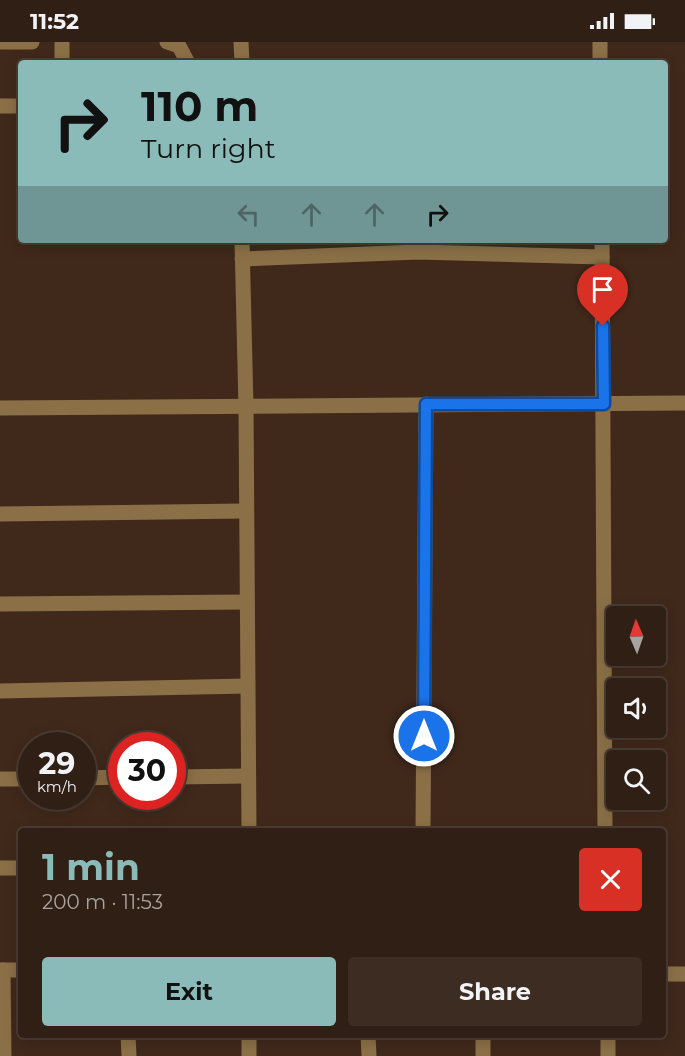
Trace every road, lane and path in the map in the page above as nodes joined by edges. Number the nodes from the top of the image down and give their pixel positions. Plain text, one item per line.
1 (0, 42) edge
2 (32, 42) edge
3 (62, 42) edge
4 (167, 42) edge
5 (242, 42) edge
6 (600, 42) edge
7 (62, 60) edge
8 (186, 60) edge
9 (242, 60) edge
10 (600, 60) edge
11 (0, 106) edge
12 (18, 106) edge
13 (242, 243) edge
14 (602, 243) edge
15 (602, 256) junction
16 (242, 260) junction
17 (685, 403) edge
18 (426, 404) junction
19 (604, 404) junction
20 (246, 407) junction
21 (0, 408) edge
22 (246, 512) junction
23 (0, 514) edge
24 (247, 602) junction
25 (0, 604) edge
26 (247, 686) junction
27 (0, 691) edge
28 (248, 776) junction
29 (186, 777) edge
30 (0, 779) edge
31 (18, 779) edge
32 (249, 828) edge
33 (423, 828) edge
34 (605, 828) edge
35 (0, 868) edge
36 (18, 868) edge
37 (2, 970) edge
38 (18, 970) edge
39 (666, 974) edge
40 (685, 974) edge
41 (128, 1038) edge
42 (249, 1038) edge
43 (369, 1038) edge
44 (483, 1038) edge
45 (608, 1038) edge
46 (4, 1056) edge
47 (129, 1056) edge
48 (249, 1056) edge
49 (369, 1056) edge
50 (483, 1056) edge
51 (608, 1056) edge

1 - 2 street
3 - 7 street
4 - 8 street
5 - 9 street
6 - 10 street
11 - 12 street
13 - 16 street
14 - 15 street
15 - 16 street
15 - 19 street
16 - 20 street
17 - 19 street
18 - 19 street
18 - 20 street
18 - 33 street
19 - 34 street
20 - 21 street
20 - 22 street
22 - 23 street
22 - 24 street
24 - 25 street
24 - 26 street
26 - 27 street
26 - 28 street
28 - 29 street
28 - 32 street
30 - 31 street
35 - 36 street
37 - 38 street
37 - 46 street
39 - 40 street
41 - 47 street
42 - 48 street
43 - 49 street
44 - 50 street
45 - 51 street

